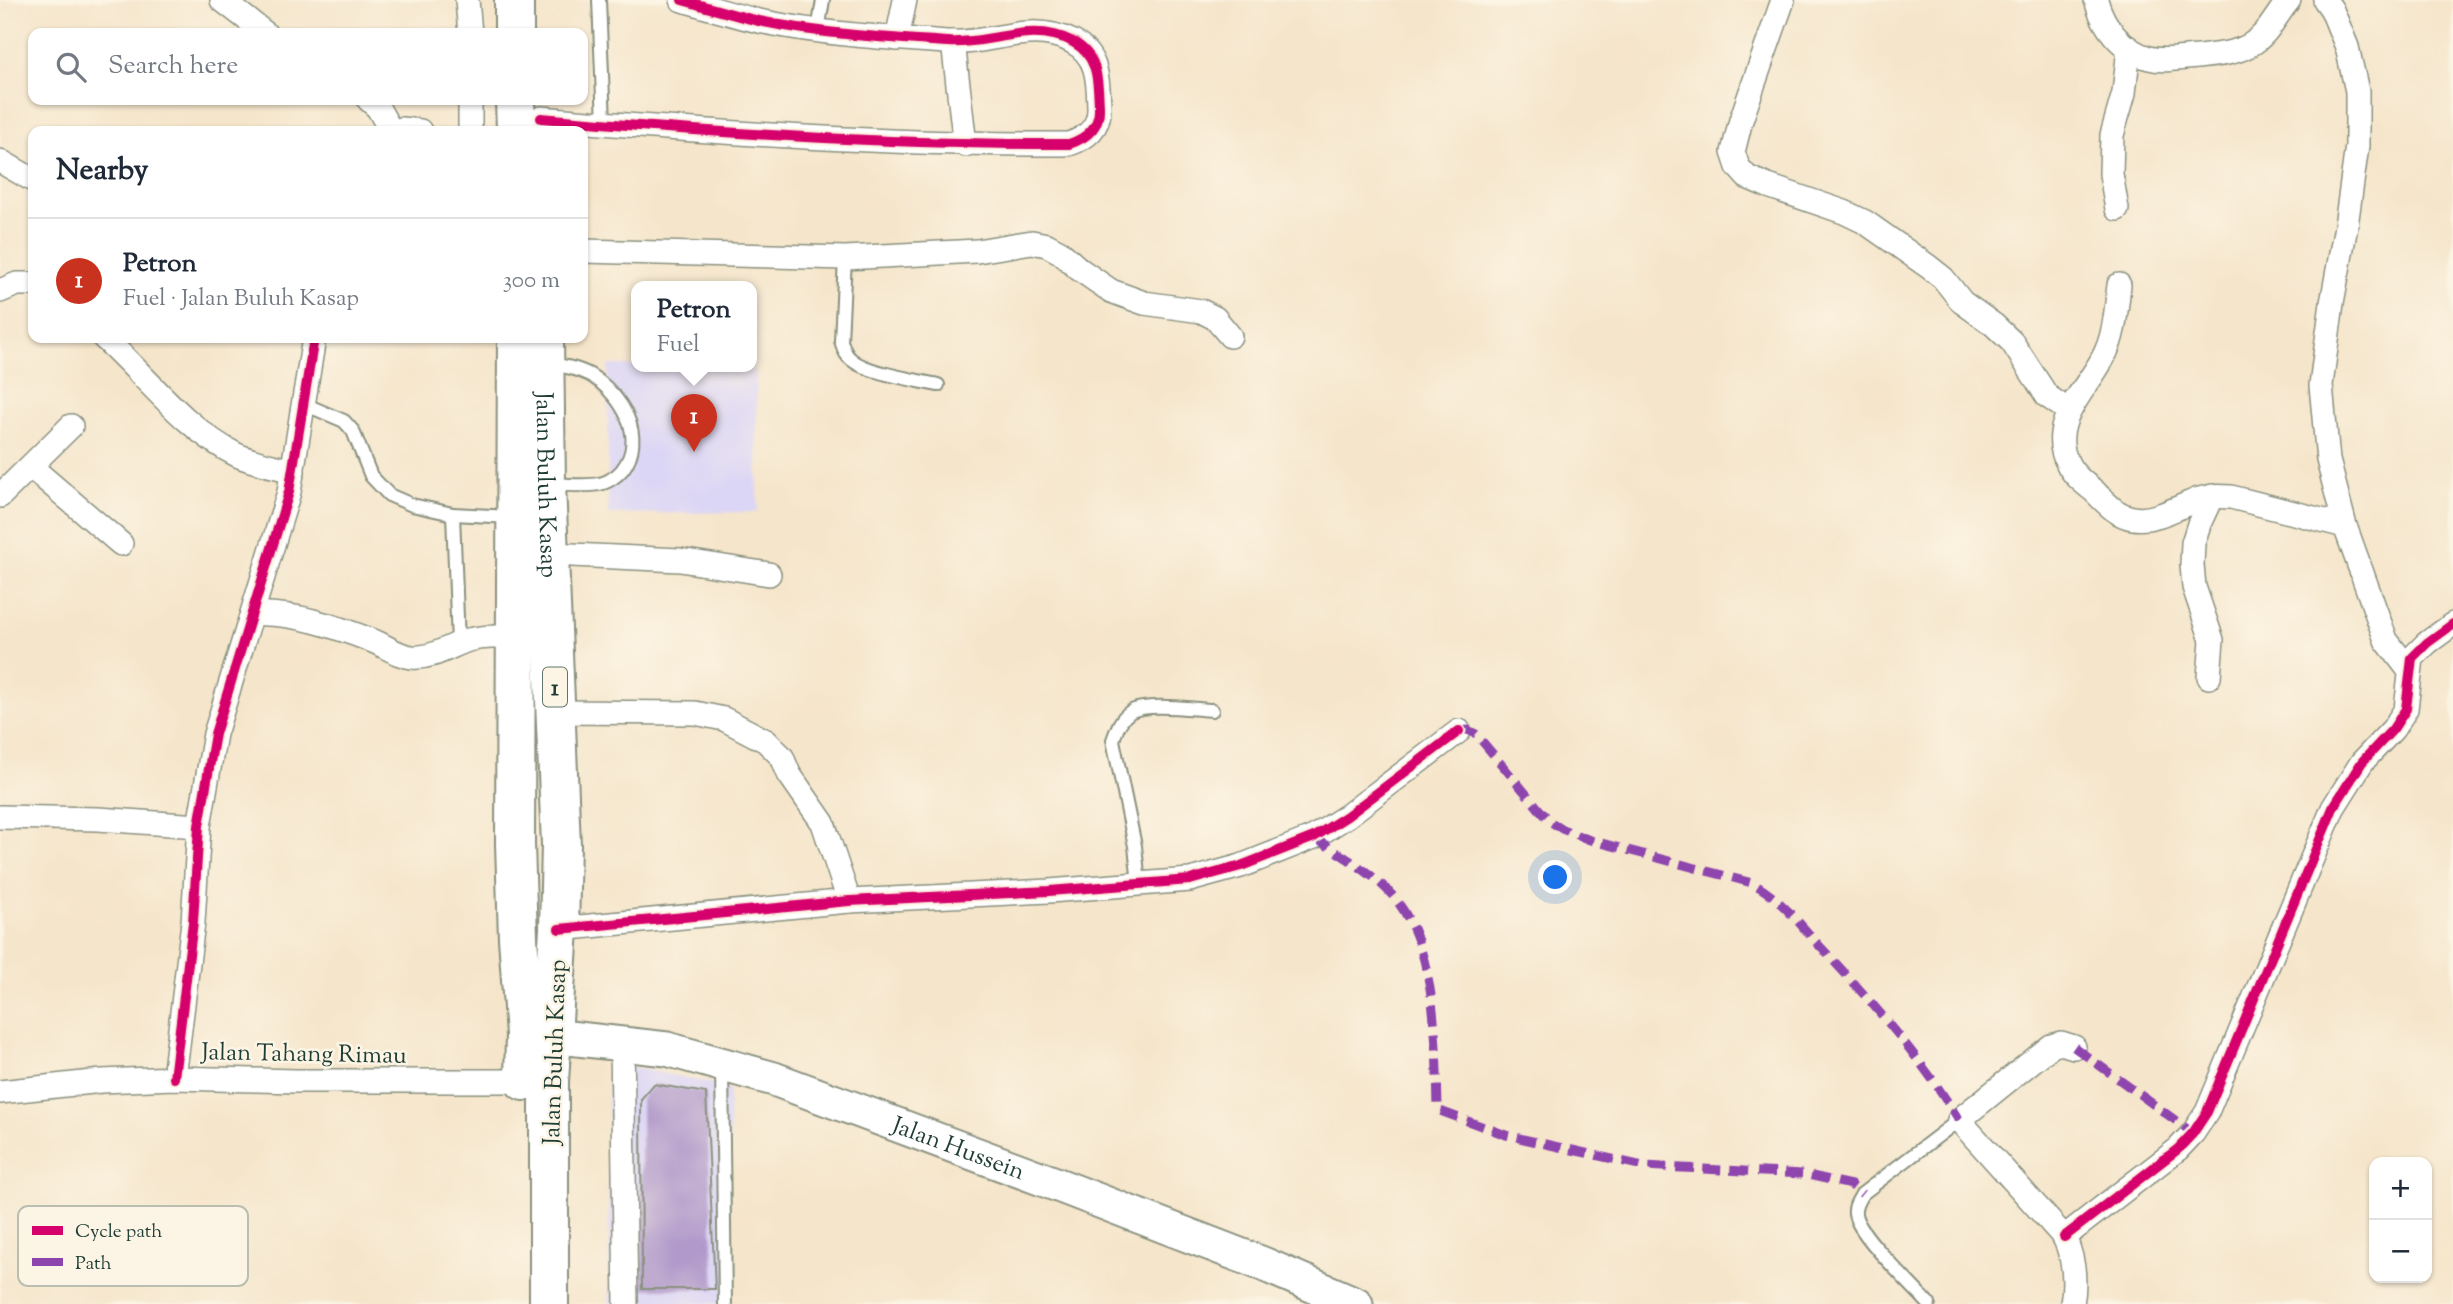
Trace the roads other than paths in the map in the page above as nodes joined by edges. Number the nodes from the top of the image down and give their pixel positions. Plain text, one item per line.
1 (222, 0) edge
2 (467, 0) edge
3 (514, 0) edge
4 (540, 0) edge
5 (599, 0) edge
6 (682, 0) edge
7 (823, 0) edge
8 (905, 0) edge
9 (1783, 0) edge
10 (2096, 0) edge
11 (2289, 0) edge
12 (2325, 0) edge
13 (258, 28) edge
14 (470, 28) edge
15 (514, 28) edge
16 (540, 28) edge
17 (818, 31) junction
18 (897, 39) junction
19 (953, 43) junction
20 (2129, 48) junction
21 (375, 105) edge
22 (470, 105) edge
23 (531, 116) edge
24 (604, 123) junction
25 (388, 126) edge
26 (470, 126) edge
27 (965, 145) junction
28 (0, 161) edge
29 (28, 177) edge
30 (2117, 209) dead end
31 (588, 251) edge
32 (845, 258) junction
33 (28, 284) edge
34 (2119, 285) dead end
35 (0, 291) edge
36 (1230, 336) dead end
37 (109, 343) edge
38 (313, 343) edge
39 (517, 343) edge
40 (544, 350) edge
41 (937, 385) dead end
42 (304, 404) junction
43 (2069, 411) junction
44 (71, 426) dead end
45 (31, 467) junction
46 (293, 471) junction
47 (547, 484) junction
48 (0, 496) edge
49 (2212, 496) junction
50 (453, 513) junction
51 (515, 517) junction
52 (2345, 526) junction
53 (121, 544) dead end
54 (550, 554) junction
55 (769, 574) dead end
56 (253, 614) junction
57 (2453, 624) edge
58 (516, 638) junction
59 (458, 644) junction
60 (2409, 670) junction
61 (2209, 677) dead end
62 (1212, 710) dead end
63 (555, 712) junction
64 (1460, 731) dead end
65 (0, 817) edge
66 (198, 826) junction
67 (515, 844) junction
68 (561, 845) junction
69 (1139, 884) junction
70 (849, 901) junction
71 (559, 929) junction
72 (551, 1036) junction
73 (622, 1042) junction
74 (2074, 1047) dead end
75 (722, 1063) junction
76 (174, 1078) junction
77 (524, 1081) junction
78 (0, 1092) edge
79 (1959, 1120) junction
80 (2064, 1237) junction
81 (526, 1304) edge
82 (549, 1304) edge
83 (626, 1304) edge
84 (725, 1304) edge
85 (1356, 1304) edge
86 (1929, 1304) edge
87 (2072, 1304) edge

1 - 13 street
2 - 14 street
3 - 15 highway
4 - 16 highway
5 - 24 lane
6 - 17 street
7 - 17 lane
8 - 18 street
9 - 43 street
10 - 20 street
11 - 20 street
12 - 52 street
17 - 18 street
18 - 19 street
19 - 27 street
19 - 27 street
20 - 30 street
21 - 25 street
22 - 26 street
23 - 24 street
24 - 27 street
28 - 29 street
31 - 32 street
32 - 36 street
32 - 41 lane
33 - 35 street
34 - 43 street
37 - 46 street
38 - 42 street
39 - 51 highway, Jalan Buluh Kasap / 1
40 - 47 highway, Jalan Buluh Kasap / 1
40 - 47 lane
42 - 46 street
42 - 50 lane
43 - 49 street
44 - 45 street
45 - 48 street
45 - 53 street
46 - 56 street
47 - 54 highway, Jalan Buluh Kasap / 1
49 - 52 street
49 - 61 street
50 - 51 lane
50 - 59 lane
51 - 58 highway, Jalan Buluh Kasap / 1
52 - 60 street
54 - 55 street
54 - 63 highway, Jalan Buluh Kasap / 1
56 - 59 street
56 - 66 street
57 - 60 street
58 - 59 street
58 - 67 highway, Jalan Buluh Kasap / 1
60 - 80 street
62 - 69 lane
63 - 68 highway, Jalan Buluh Kasap / 1
63 - 70 street
64 - 69 street
65 - 66 street
66 - 76 street
67 - 68 highway
67 - 77 highway, Jalan Buluh Kasap / 1
68 - 71 highway, Jalan Buluh Kasap / 1
69 - 70 street
70 - 71 street
71 - 72 highway, Jalan Buluh Kasap / 1
72 - 73 main road, Jalan Hussein
72 - 82 highway, Jalan Buluh Kasap / 1
73 - 75 main road, Jalan Hussein
73 - 83 street
74 - 79 street
75 - 84 lane
75 - 85 main road, Jalan Hussein
76 - 77 street, Jalan Tahang Rimau
76 - 78 street, Jalan Tahang Rimau
77 - 81 highway, Jalan Buluh Kasap / 1
79 - 80 street
79 - 86 lane
80 - 87 street

